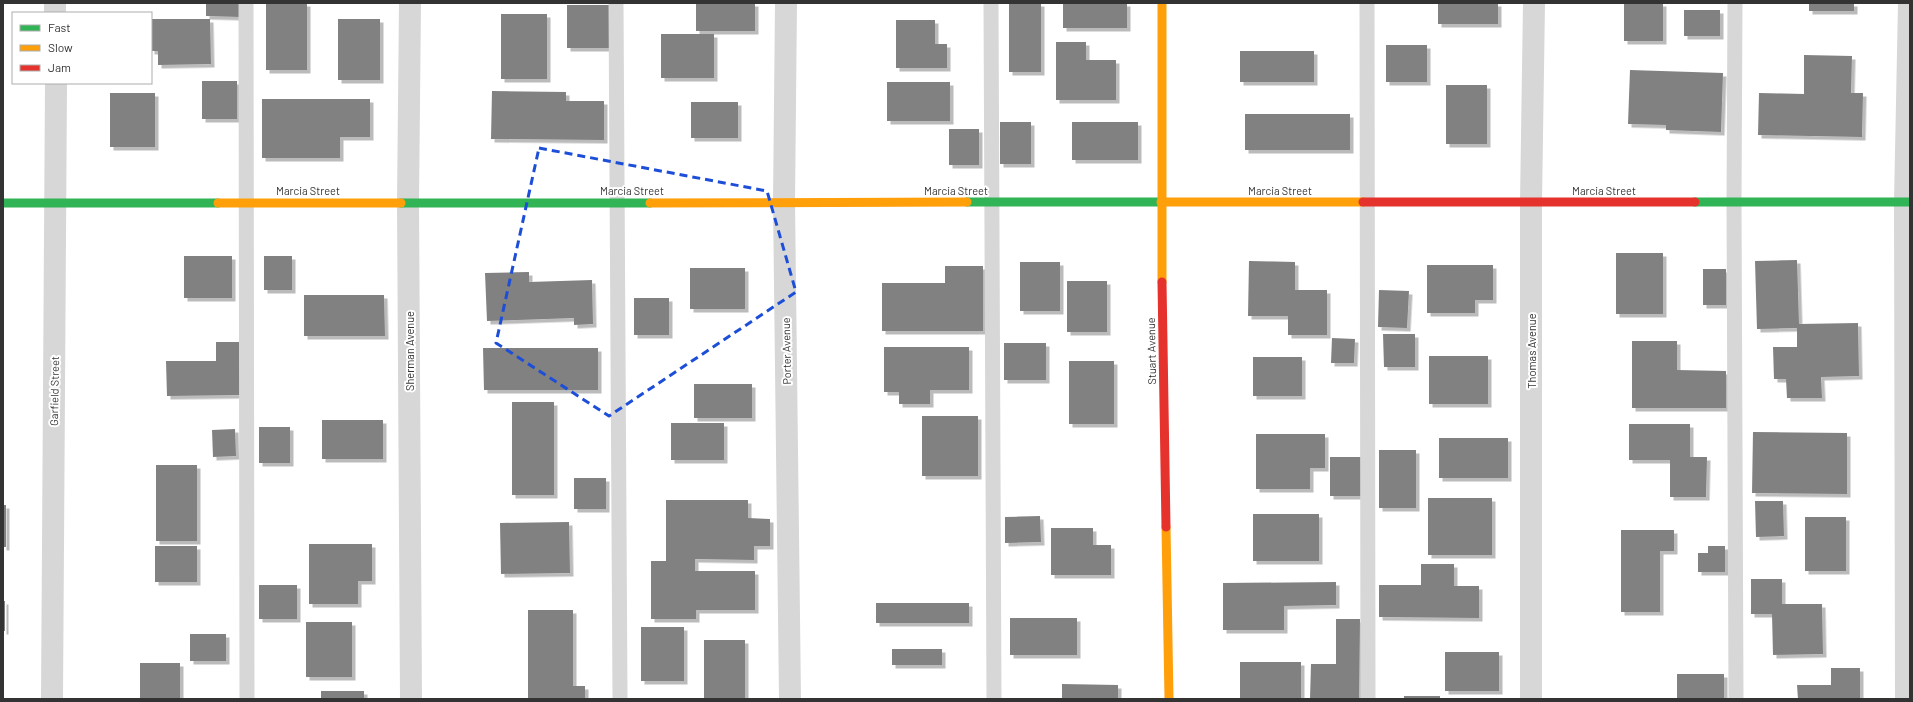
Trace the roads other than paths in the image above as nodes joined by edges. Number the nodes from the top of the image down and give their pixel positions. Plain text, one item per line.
1 (246, 3) edge
2 (410, 3) edge
3 (616, 3) edge
4 (786, 3) edge
5 (991, 3) edge
6 (1162, 3) edge
7 (1367, 3) edge
8 (1534, 3) edge
9 (1735, 3) edge
10 (1909, 3) edge
11 (56, 84) edge
12 (56, 202) junction
13 (247, 202) junction
14 (408, 202) junction
15 (617, 202) junction
16 (784, 202) junction
17 (992, 202) junction
18 (1161, 202) junction
19 (1367, 202) junction
20 (1531, 202) junction
21 (1734, 202) junction
22 (1907, 202) edge
23 (3, 203) edge
24 (52, 699) edge
25 (247, 699) edge
26 (411, 699) edge
27 (620, 699) edge
28 (790, 699) edge
29 (994, 699) edge
30 (1169, 699) edge
31 (1368, 699) edge
32 (1530, 699) edge
33 (1736, 699) edge
34 (1906, 699) edge

1 - 13 lane
2 - 14 street, Sherman Avenue
3 - 15 lane
4 - 16 street, Porter Avenue
5 - 17 lane
6 - 18 street, Stuart Avenue
7 - 19 lane
8 - 20 street, Thomas Avenue
9 - 21 lane
10 - 22 street
11 - 12 street, Garfield Street
12 - 13 street, Marcia Street
12 - 23 street, Marcia Street
12 - 24 street, Garfield Street
13 - 14 street, Marcia Street
13 - 25 lane
14 - 15 street, Marcia Street
14 - 26 street, Sherman Avenue
15 - 16 street, Marcia Street
15 - 27 lane
16 - 17 street, Marcia Street
16 - 28 street, Porter Avenue
17 - 18 street, Marcia Street
17 - 29 lane
18 - 19 street, Marcia Street
18 - 30 street, Stuart Avenue
19 - 20 street, Marcia Street
19 - 31 lane
20 - 21 street, Marcia Street
20 - 32 street, Thomas Avenue
21 - 22 street, Marcia Street
21 - 33 lane
22 - 34 street

